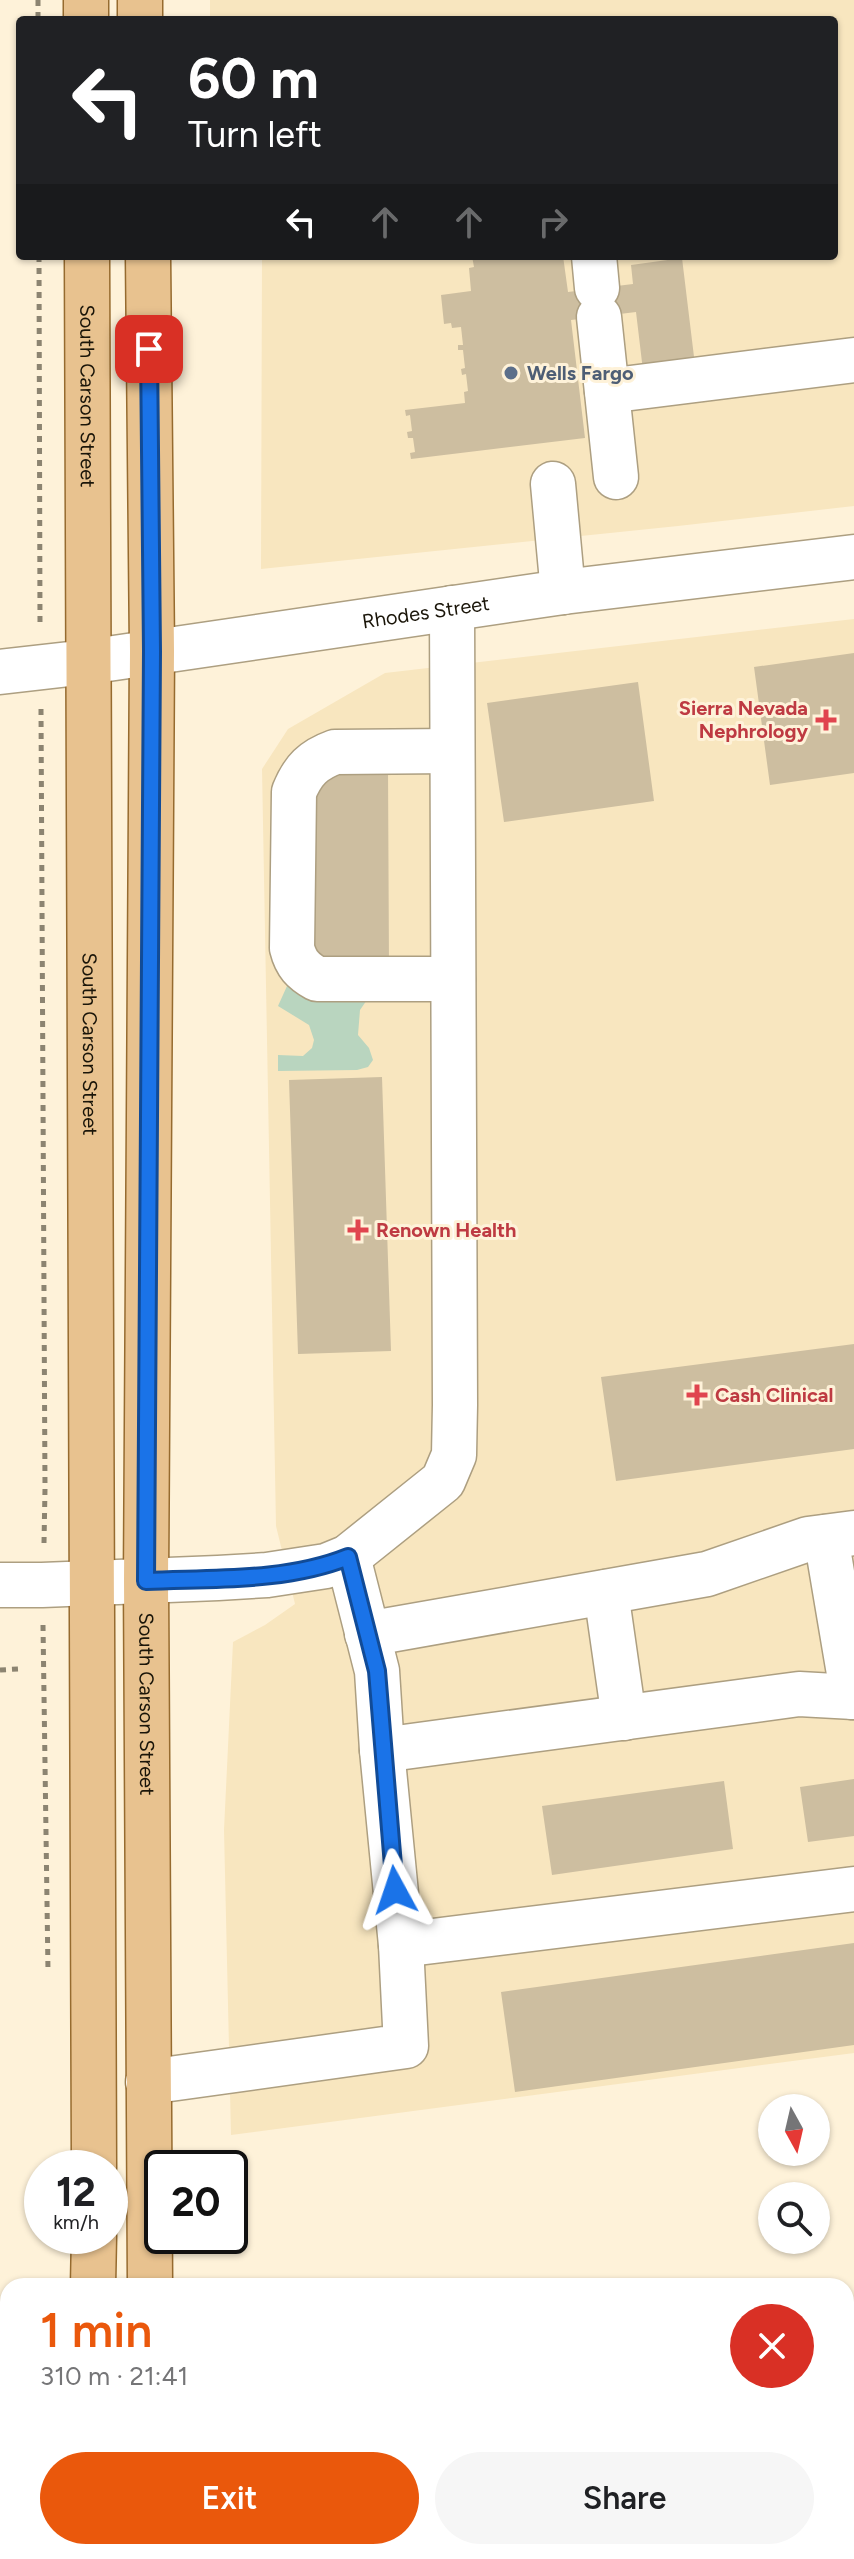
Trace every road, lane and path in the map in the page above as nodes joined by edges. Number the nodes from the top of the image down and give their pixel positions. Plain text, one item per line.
1 (39, 260) edge
2 (87, 260) edge
3 (148, 260) edge
4 (596, 287) edge
5 (854, 360) edge
6 (607, 391) junction
7 (616, 477) dead end
8 (553, 484) dead end
9 (854, 557) edge
10 (563, 592) junction
11 (452, 608) junction
12 (152, 651) junction
13 (87, 662) junction
14 (20, 670) edge
15 (452, 751) junction
16 (453, 979) junction
17 (840, 1535) edge
18 (348, 1557) junction
19 (146, 1581) junction
20 (92, 1584) junction
21 (21, 1585) edge
22 (606, 1592) junction
23 (367, 1634) junction
24 (18, 1669) dead end
25 (0, 1670) edge
26 (854, 1697) edge
27 (624, 1718) junction
28 (382, 1750) junction
29 (854, 1889) edge
30 (401, 1945) junction
31 (48, 1976) dead end
32 (148, 2082) junction
33 (94, 2150) edge
34 (94, 2254) edge
35 (93, 2278) edge
36 (150, 2278) edge

1 - 14 path
2 - 13 main road, South Carson Street
3 - 12 main road, South Carson Street
4 - 6 street
5 - 6 street
6 - 7 street
8 - 10 street
9 - 10 street, Rhodes Street
10 - 11 street, Rhodes Street
11 - 12 street, Rhodes Street
11 - 15 street
12 - 13 street, Rhodes Street
12 - 19 main road, South Carson Street
13 - 14 street, Rhodes Street
13 - 20 main road, South Carson Street
14 - 21 path
15 - 16 street
15 - 16 street
16 - 18 street
17 - 22 street
17 - 26 street
18 - 19 street
18 - 23 street
19 - 20 street
19 - 32 main road, South Carson Street
20 - 21 street
20 - 33 main road, South Carson Street
21 - 31 path
22 - 23 street
22 - 27 street
23 - 28 street
24 - 25 path
26 - 27 street
27 - 28 street
28 - 30 street
29 - 30 street
30 - 32 street
32 - 36 main road, South Carson Street
34 - 35 main road

